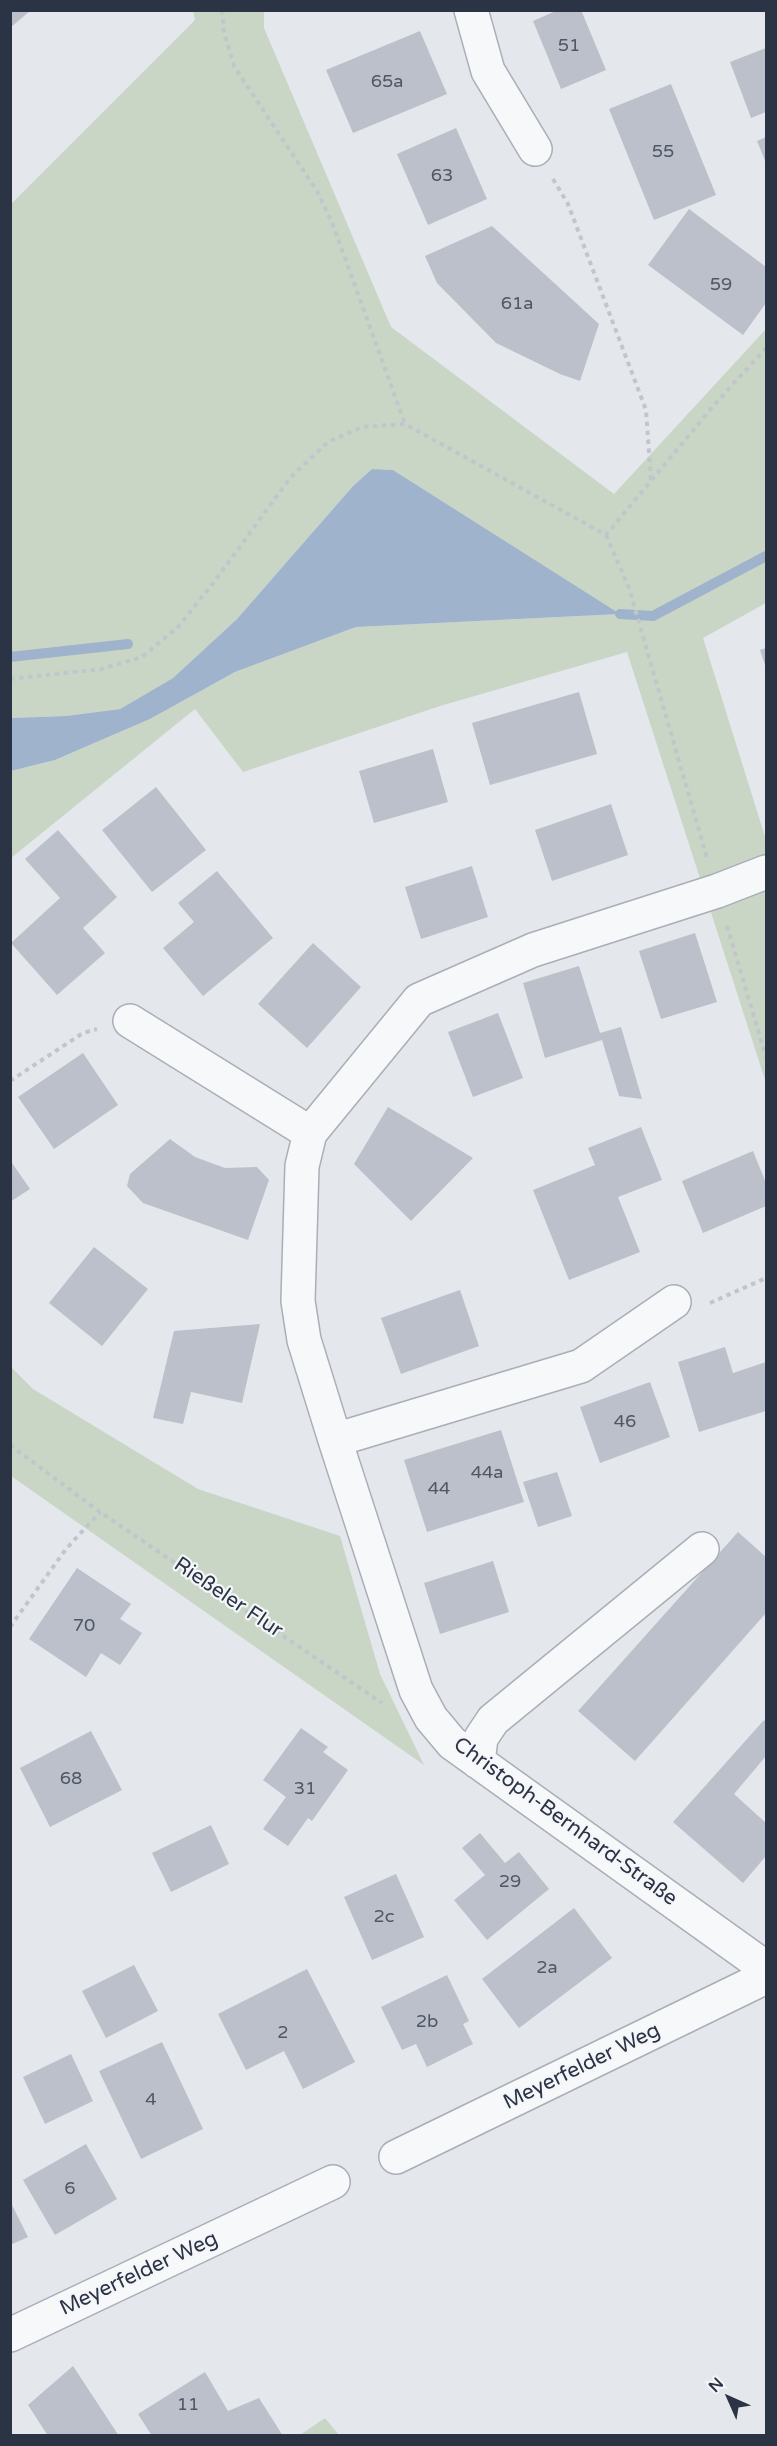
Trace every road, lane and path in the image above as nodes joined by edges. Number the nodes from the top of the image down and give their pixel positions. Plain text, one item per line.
1 (222, 10) edge
2 (471, 10) edge
3 (535, 149) joint
4 (766, 348) edge
5 (405, 424) junction
6 (651, 481) junction
7 (606, 535) junction
8 (10, 679) edge
9 (766, 872) edge
10 (717, 891) junction
11 (130, 1020) joint
12 (766, 1057) edge
13 (10, 1081) edge
14 (310, 1133) junction
15 (766, 1278) edge
16 (674, 1302) joint
17 (335, 1440) junction
18 (10, 1445) edge
19 (100, 1512) junction
20 (702, 1549) dead end
21 (10, 1627) edge
22 (390, 1708) dead end
23 (478, 1762) junction
24 (766, 1968) edge
25 (766, 1977) edge
26 (396, 2157) dead end
27 (333, 2182) dead end
28 (10, 2335) edge

1 - 5 path
2 - 3 street
3 - 6 path
4 - 6 path
5 - 7 path
5 - 8 path
6 - 7 path
7 - 10 path
9 - 10 street, Christoph-Bernhard-Straße
10 - 12 path
10 - 14 street, Christoph-Bernhard-Straße
11 - 13 path
11 - 14 street
14 - 17 street, Christoph-Bernhard-Straße
15 - 16 path
16 - 17 street
17 - 23 street, Christoph-Bernhard-Straße
18 - 19 path, Rießeler Flur
19 - 21 path
19 - 22 path, Rießeler Flur
20 - 23 street
23 - 24 street, Christoph-Bernhard-Straße
25 - 26 street, Meyerfelder Weg
27 - 28 street, Meyerfelder Weg

